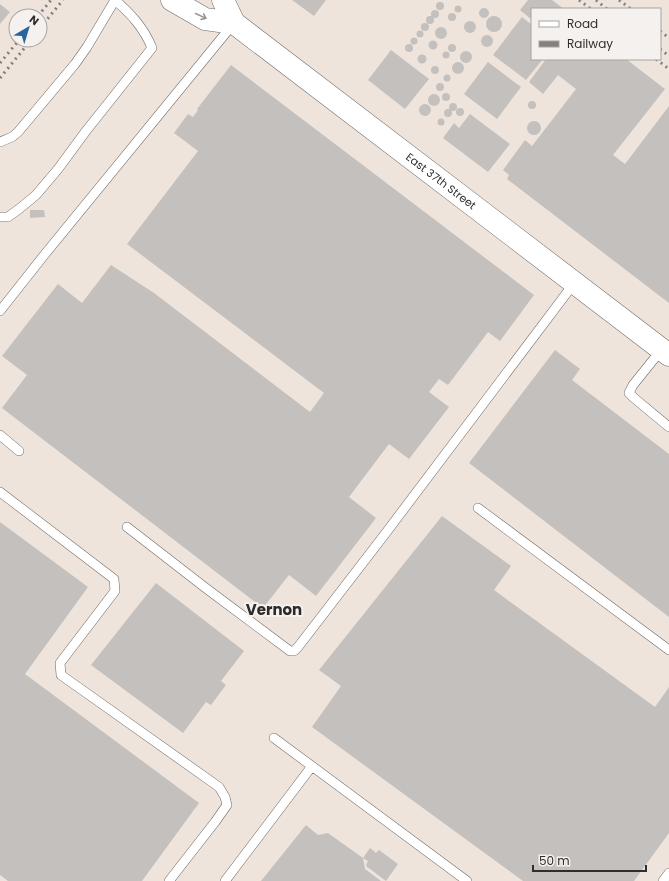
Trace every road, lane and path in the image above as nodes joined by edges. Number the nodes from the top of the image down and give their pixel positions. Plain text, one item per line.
1 (115, 0) edge
2 (172, 0) edge
3 (223, 0) edge
4 (234, 23) junction
5 (0, 142) edge
6 (0, 217) edge
7 (575, 282) junction
8 (0, 311) edge
9 (665, 352) edge
10 (669, 427) edge
11 (0, 434) edge
12 (19, 451) dead end
13 (0, 492) edge
14 (478, 508) dead end
15 (127, 527) dead end
16 (669, 650) edge
17 (274, 738) dead end
18 (312, 766) junction
19 (669, 873) edge
20 (169, 881) edge
21 (225, 881) edge
22 (467, 881) edge
23 (663, 881) edge

1 - 5 lane
1 - 6 lane
2 -> 4 main road
3 - 4 main road, East 37th Street
4 - 7 main road, East 37th Street
4 - 8 lane
7 - 9 main road, East 37th Street
7 - 15 lane
9 - 10 lane
11 - 12 lane
13 - 20 lane
14 - 16 lane
17 - 18 lane
18 - 21 lane
18 - 22 lane
19 - 23 lane

